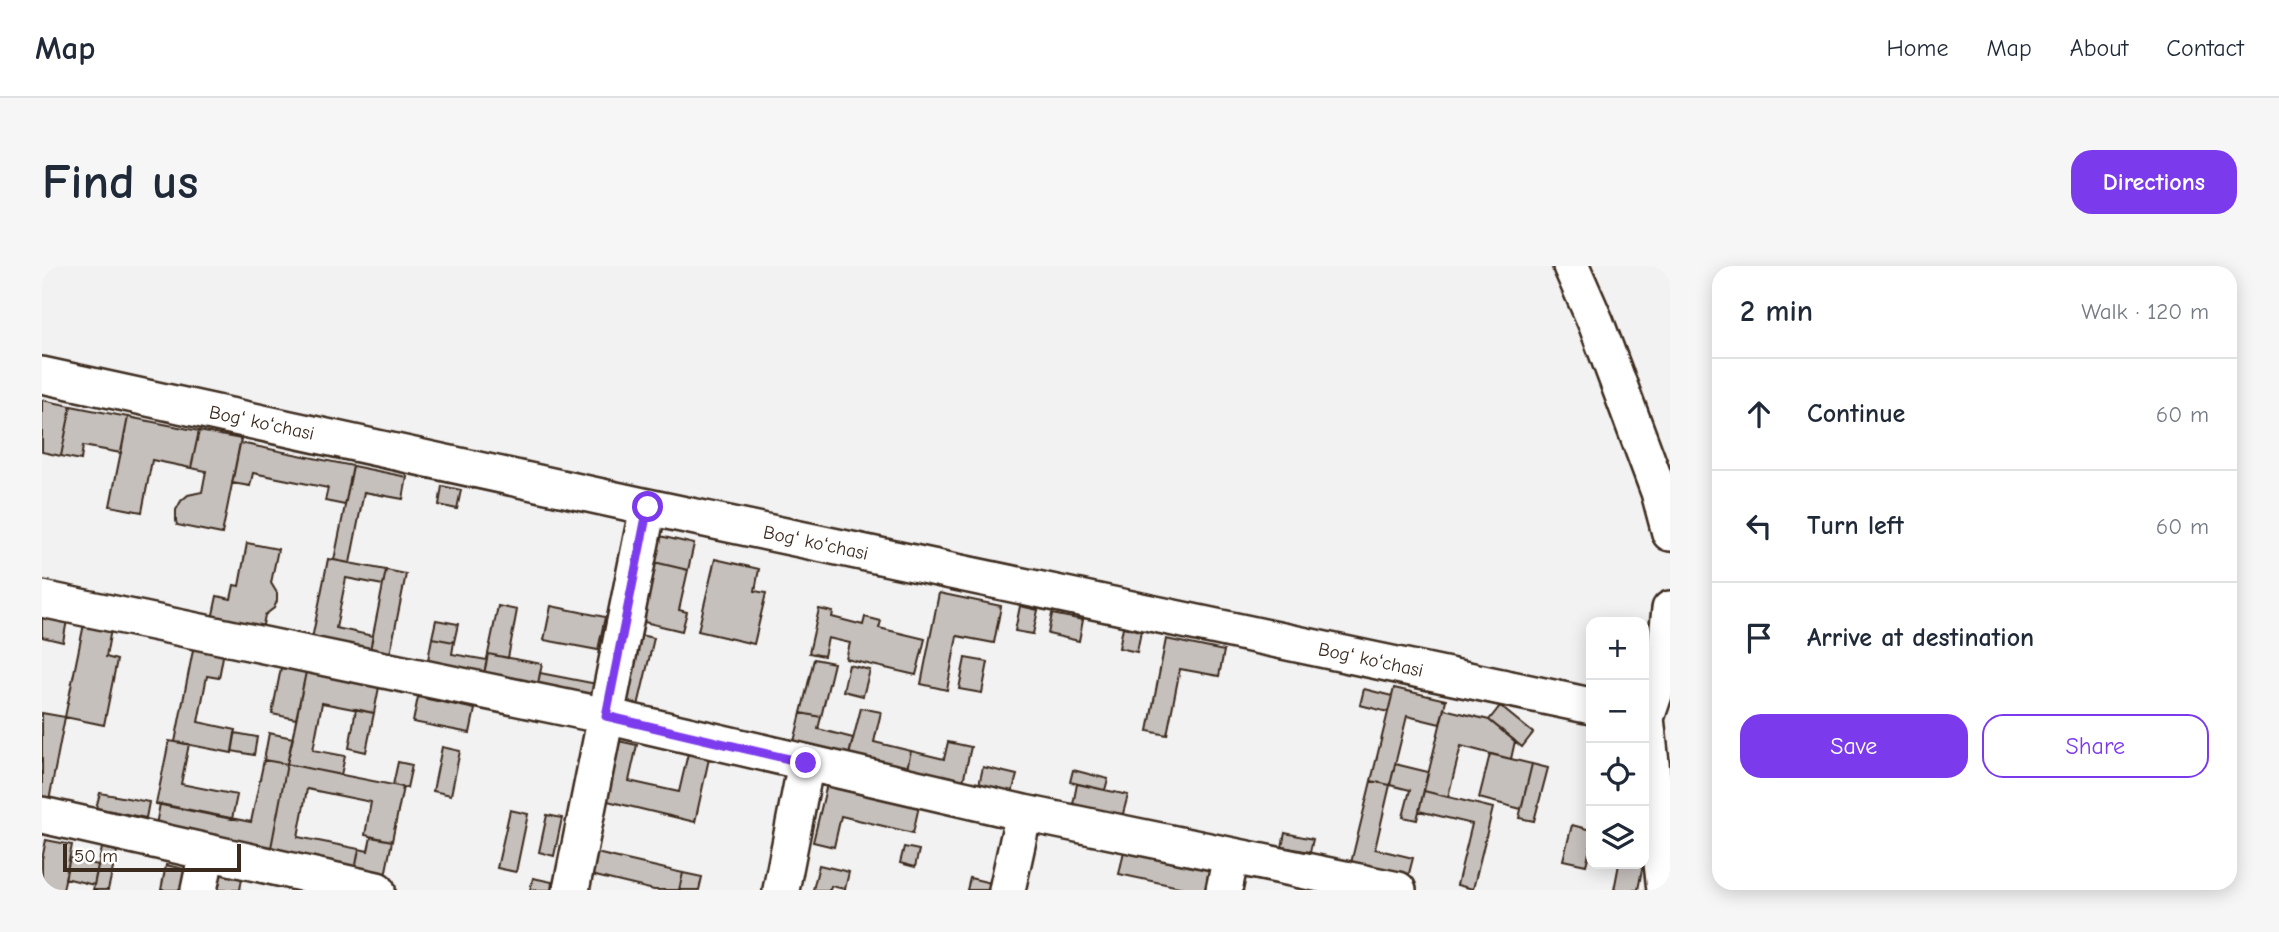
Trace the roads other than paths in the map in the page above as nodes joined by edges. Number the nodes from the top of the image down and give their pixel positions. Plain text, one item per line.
1 (1571, 266) edge
2 (42, 374) edge
3 (648, 507) junction
4 (1670, 533) edge
5 (42, 599) edge
6 (1670, 609) edge
7 (1586, 705) edge
8 (606, 716) junction
9 (1653, 718) edge
10 (806, 763) junction
11 (1024, 813) junction
12 (42, 815) edge
13 (207, 852) junction
14 (1231, 856) junction
15 (199, 890) edge
16 (377, 890) edge
17 (571, 890) edge
18 (781, 890) edge
19 (1007, 890) edge
20 (1224, 890) edge
21 (1398, 890) edge
22 (1665, 890) edge

1 - 4 street
2 - 3 street, Bogʻ koʻchasi
3 - 7 street, Bogʻ koʻchasi
3 - 8 street
5 - 8 street
6 - 9 street
8 - 10 street
8 - 17 street
9 - 22 street
10 - 11 street
10 - 18 street
11 - 14 street
11 - 19 street
12 - 13 street
13 - 15 street
13 - 16 street
14 - 20 street
14 - 21 street

